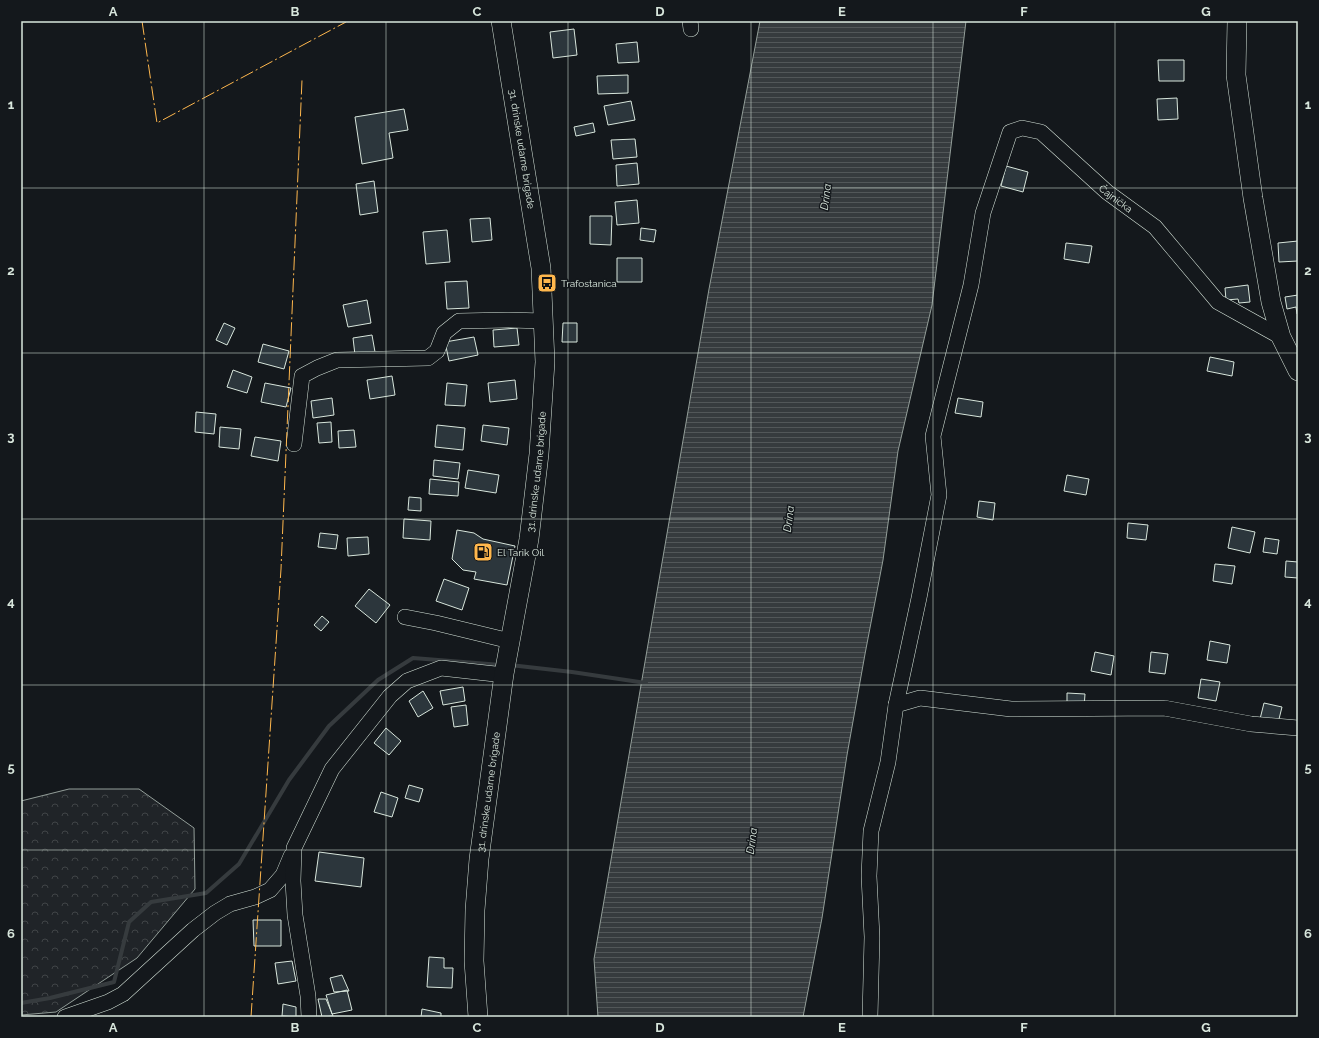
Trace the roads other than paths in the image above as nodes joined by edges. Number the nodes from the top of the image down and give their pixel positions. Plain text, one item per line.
1 (502, 21) edge
2 (1237, 21) edge
3 (544, 321) junction
4 (1281, 337) junction
5 (1298, 371) edge
6 (294, 444) dead end
7 (405, 617) dead end
8 (510, 641) junction
9 (504, 670) junction
10 (896, 705) junction
11 (1298, 728) edge
12 (294, 848) junction
13 (66, 1017) edge
14 (309, 1017) edge
15 (478, 1017) edge
16 (870, 1017) edge

1 - 3 main road, 31. drinske udarne brigade
2 - 4 main road
3 - 6 street
3 - 8 main road, 31. drinske udarne brigade
4 - 5 main road
4 - 10 street, Čajnička
7 - 8 street
8 - 9 main road, 31. drinske udarne brigade
9 - 12 street
9 - 15 main road, 31. drinske udarne brigade
10 - 11 street
10 - 16 street
12 - 13 street
12 - 14 street

